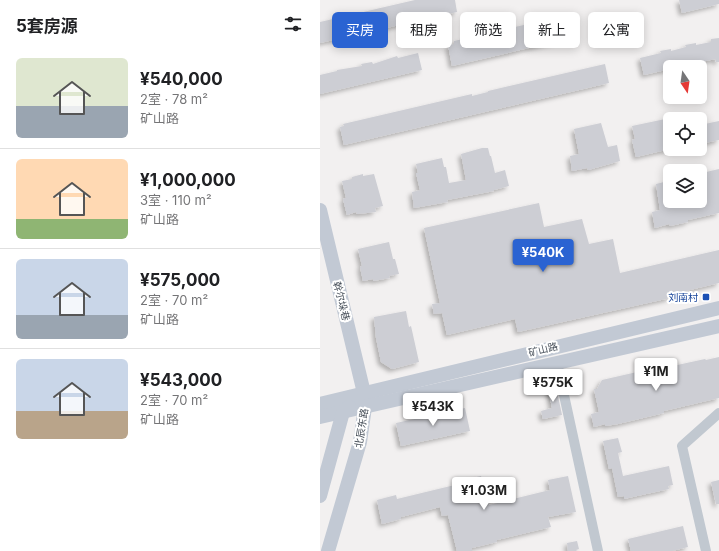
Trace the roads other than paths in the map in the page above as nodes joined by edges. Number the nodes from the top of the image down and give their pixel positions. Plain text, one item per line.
1 (320, 210) edge
2 (719, 308) edge
3 (719, 326) edge
4 (557, 363) junction
5 (365, 400) junction
6 (320, 404) edge
7 (342, 412) junction
8 (719, 413) edge
9 (320, 417) edge
10 (320, 496) edge
11 (328, 551) edge
12 (598, 551) edge
13 (706, 551) edge

1 - 5 main road, 幹尔垛巷
2 - 5 main road, 矿山路
3 - 4 main road, 矿山路
4 - 5 main road, 矿山路
4 - 12 street
5 - 6 main road, 矿山路
5 - 7 main road, 北辰东路
5 - 11 main road, 北辰东路
7 - 9 main road
7 - 10 main road, 北辰东路
8 - 13 street

